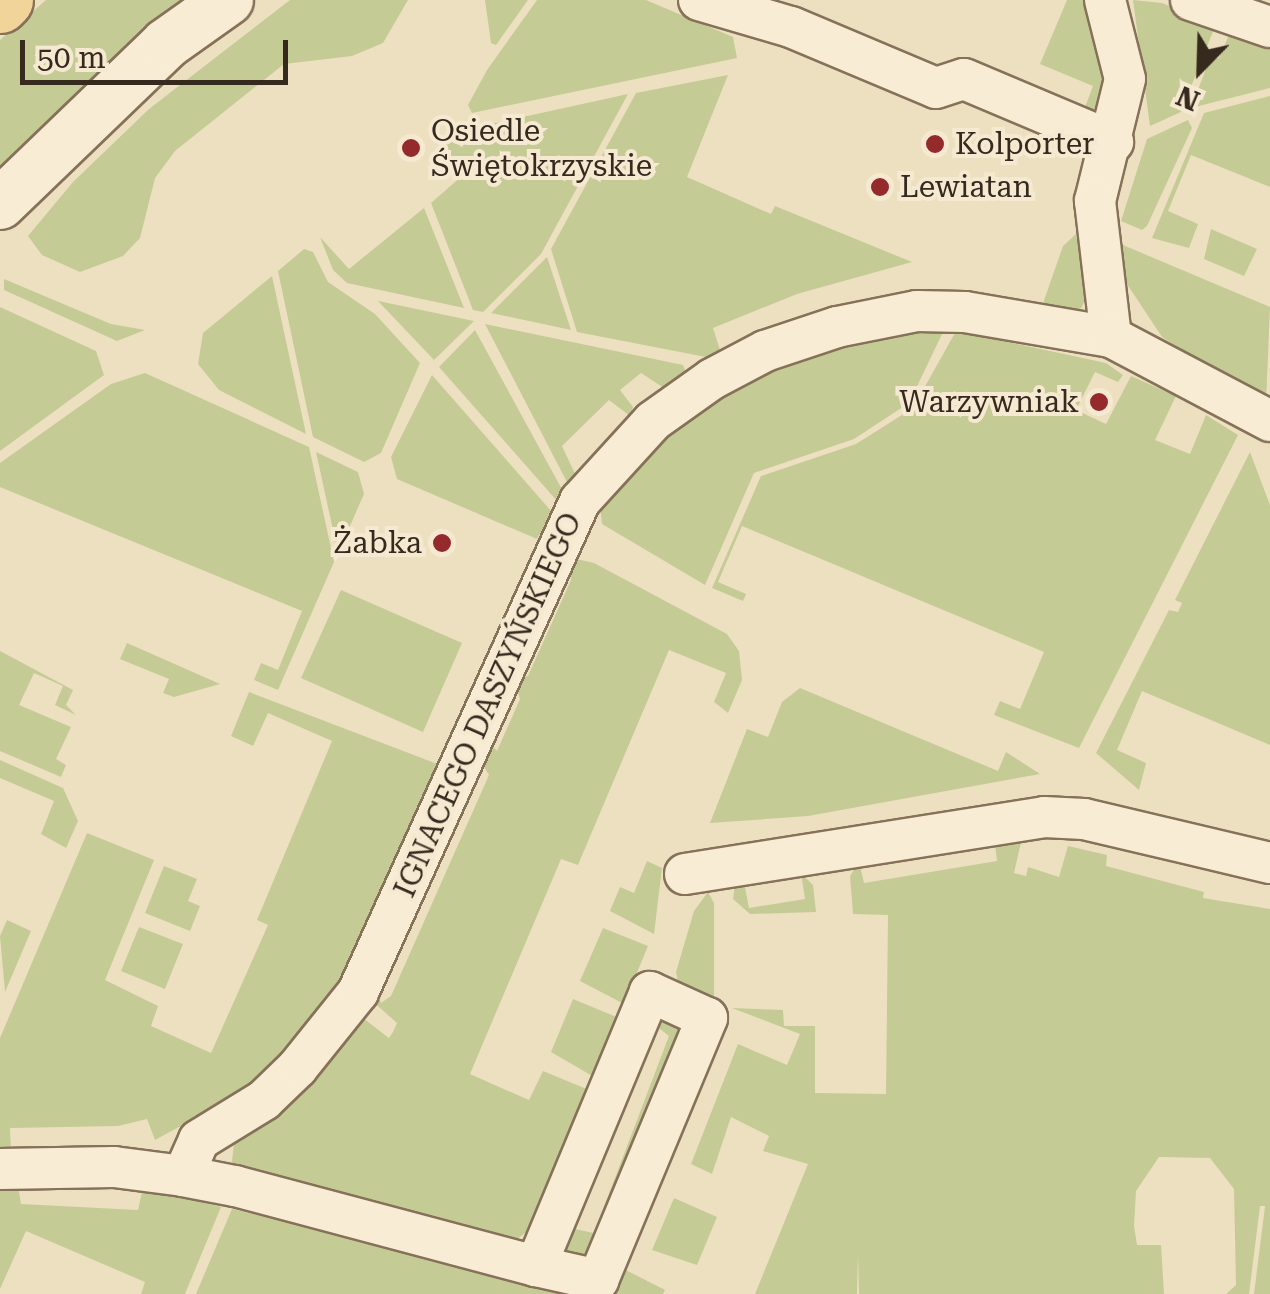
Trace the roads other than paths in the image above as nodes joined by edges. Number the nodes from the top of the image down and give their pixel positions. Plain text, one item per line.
1 (228, 0) edge
2 (700, 0) edge
3 (1105, 0) edge
4 (1191, 0) edge
5 (1270, 27) edge
6 (1114, 142) junction
7 (0, 204) edge
8 (1111, 337) junction
9 (1270, 421) edge
10 (1270, 863) edge
11 (685, 874) dead end
12 (0, 1170) edge
13 (183, 1176) junction
14 (536, 1266) junction

1 - 7 street
2 - 6 street
3 - 6 street
4 - 5 street
6 - 8 street
8 - 9 street, IGNACEGO DASZYŃSKIEGO
8 - 13 street, IGNACEGO DASZYŃSKIEGO
10 - 11 street
12 - 13 street
13 - 14 street
14 - 14 street

